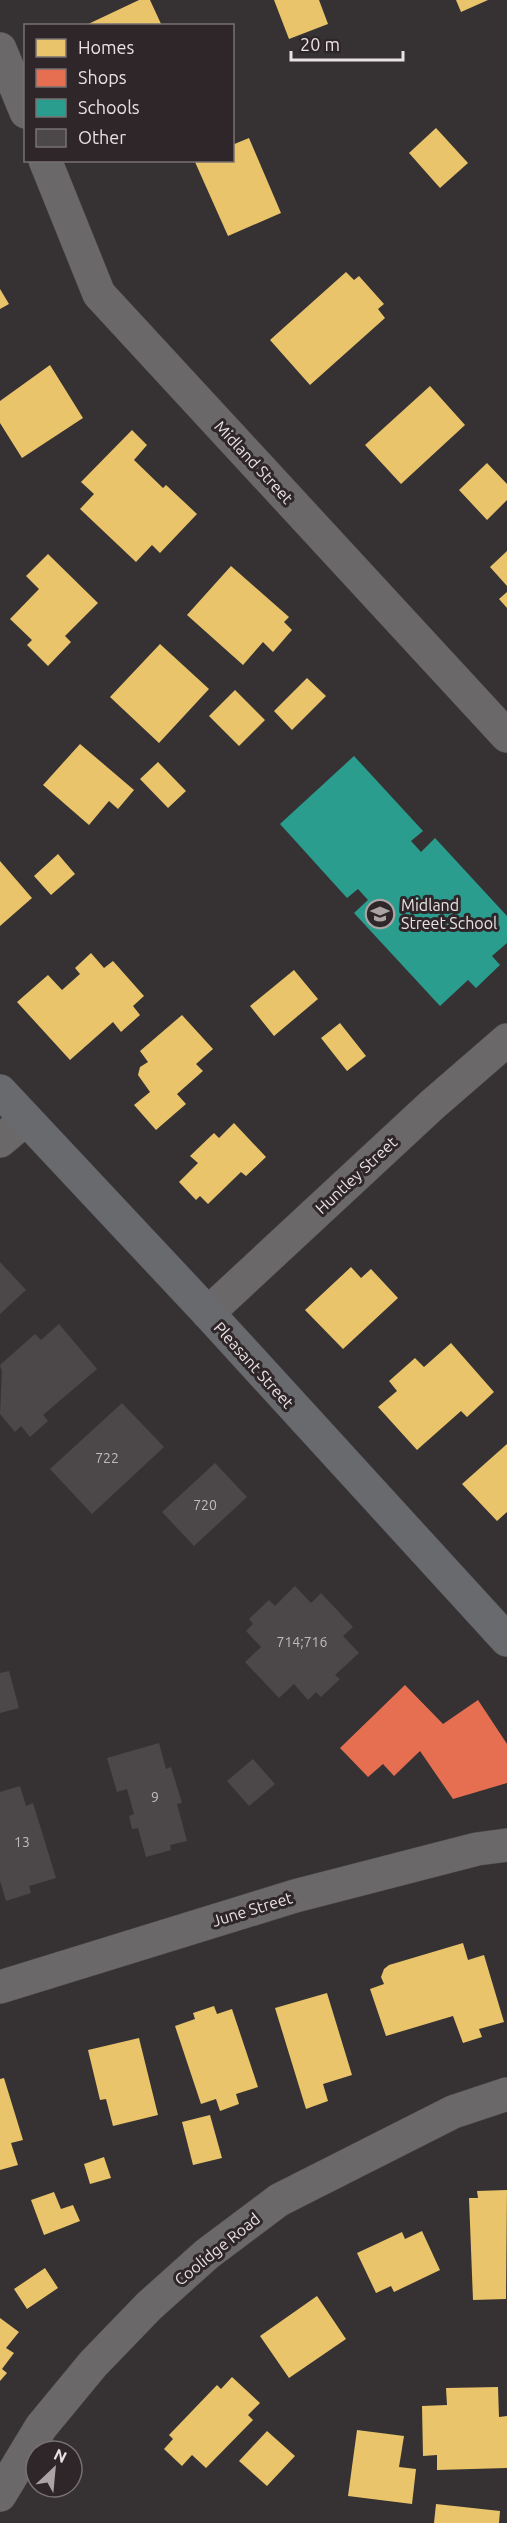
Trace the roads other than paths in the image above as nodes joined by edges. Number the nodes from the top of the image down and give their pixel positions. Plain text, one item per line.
1 (0, 49) edge
2 (24, 107) edge
3 (46, 162) edge
4 (507, 736) edge
5 (507, 1040) edge
6 (0, 1091) edge
7 (26, 1119) junction
8 (0, 1141) edge
9 (208, 1313) junction
10 (507, 1640) edge
11 (507, 1845) edge
12 (0, 1988) edge
13 (507, 2094) edge
14 (0, 2495) edge

1 - 2 street
3 - 4 street, Midland Street
5 - 9 street, Huntley Street
6 - 7 main road, Pleasant Street
7 - 8 street
7 - 9 main road, Pleasant Street
9 - 10 main road, Pleasant Street
11 - 12 street, June Street
13 - 14 street, Coolidge Road

